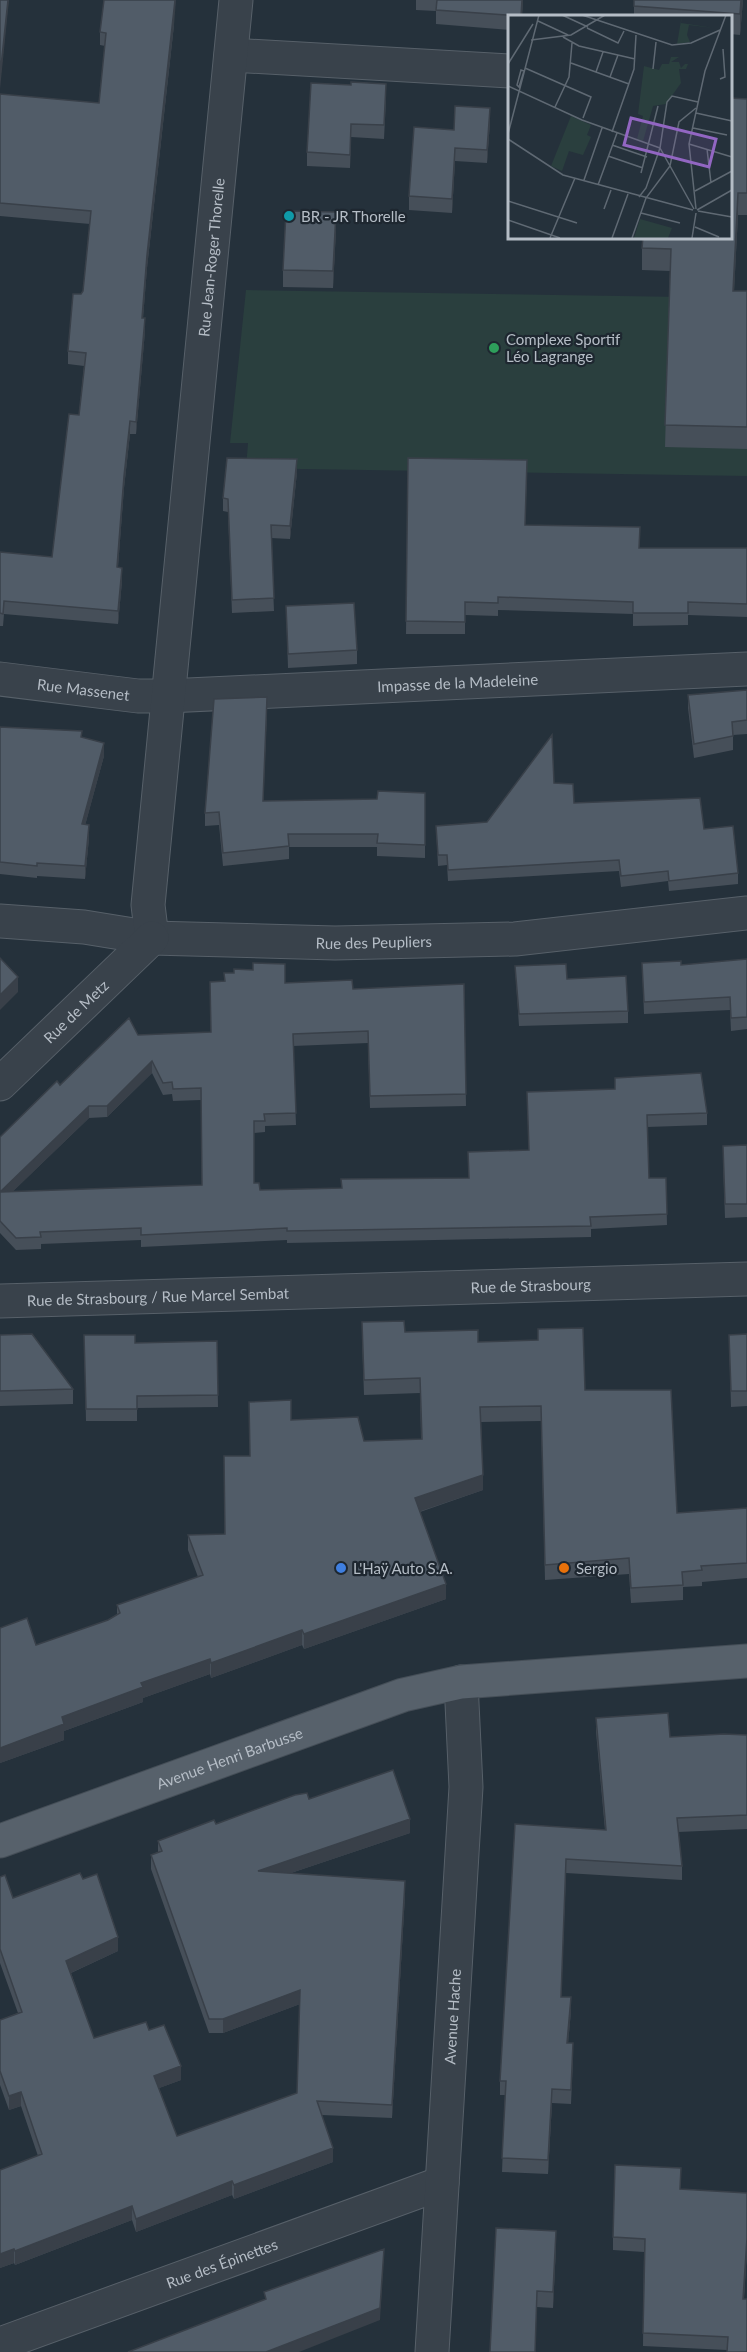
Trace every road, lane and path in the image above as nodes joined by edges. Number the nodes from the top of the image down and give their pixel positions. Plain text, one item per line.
1 (236, 0) edge
2 (231, 55) junction
3 (508, 71) edge
4 (747, 669) edge
5 (0, 679) edge
6 (167, 696) junction
7 (747, 913) edge
8 (0, 921) edge
9 (152, 938) junction
10 (0, 1084) edge
11 (747, 1278) edge
12 (315, 1290) joint
13 (0, 1301) edge
14 (747, 1661) edge
15 (461, 1682) junction
16 (0, 1841) edge
17 (442, 2183) junction
18 (0, 2344) edge
19 (432, 2352) edge

1 - 2 street, Rue Jean-Roger Thorelle
2 - 3 street
2 - 6 street, Rue Jean-Roger Thorelle
4 - 6 street, Impasse de la Madeleine
5 - 6 street, Rue Massenet
6 - 9 street, Rue Jean-Roger Thorelle
7 - 9 street, Rue des Peupliers
8 - 9 street, Rue des Peupliers
9 - 10 street, Rue de Metz
11 - 12 street, Rue de Strasbourg
12 - 13 street, Rue de Strasbourg / Rue Marcel Sembat
14 - 15 main road, Avenue Henri Barbusse
15 - 16 main road, Avenue Henri Barbusse
15 - 17 street, Avenue Hache
17 - 18 street, Rue des Épinettes
17 - 19 street, Avenue Hache

